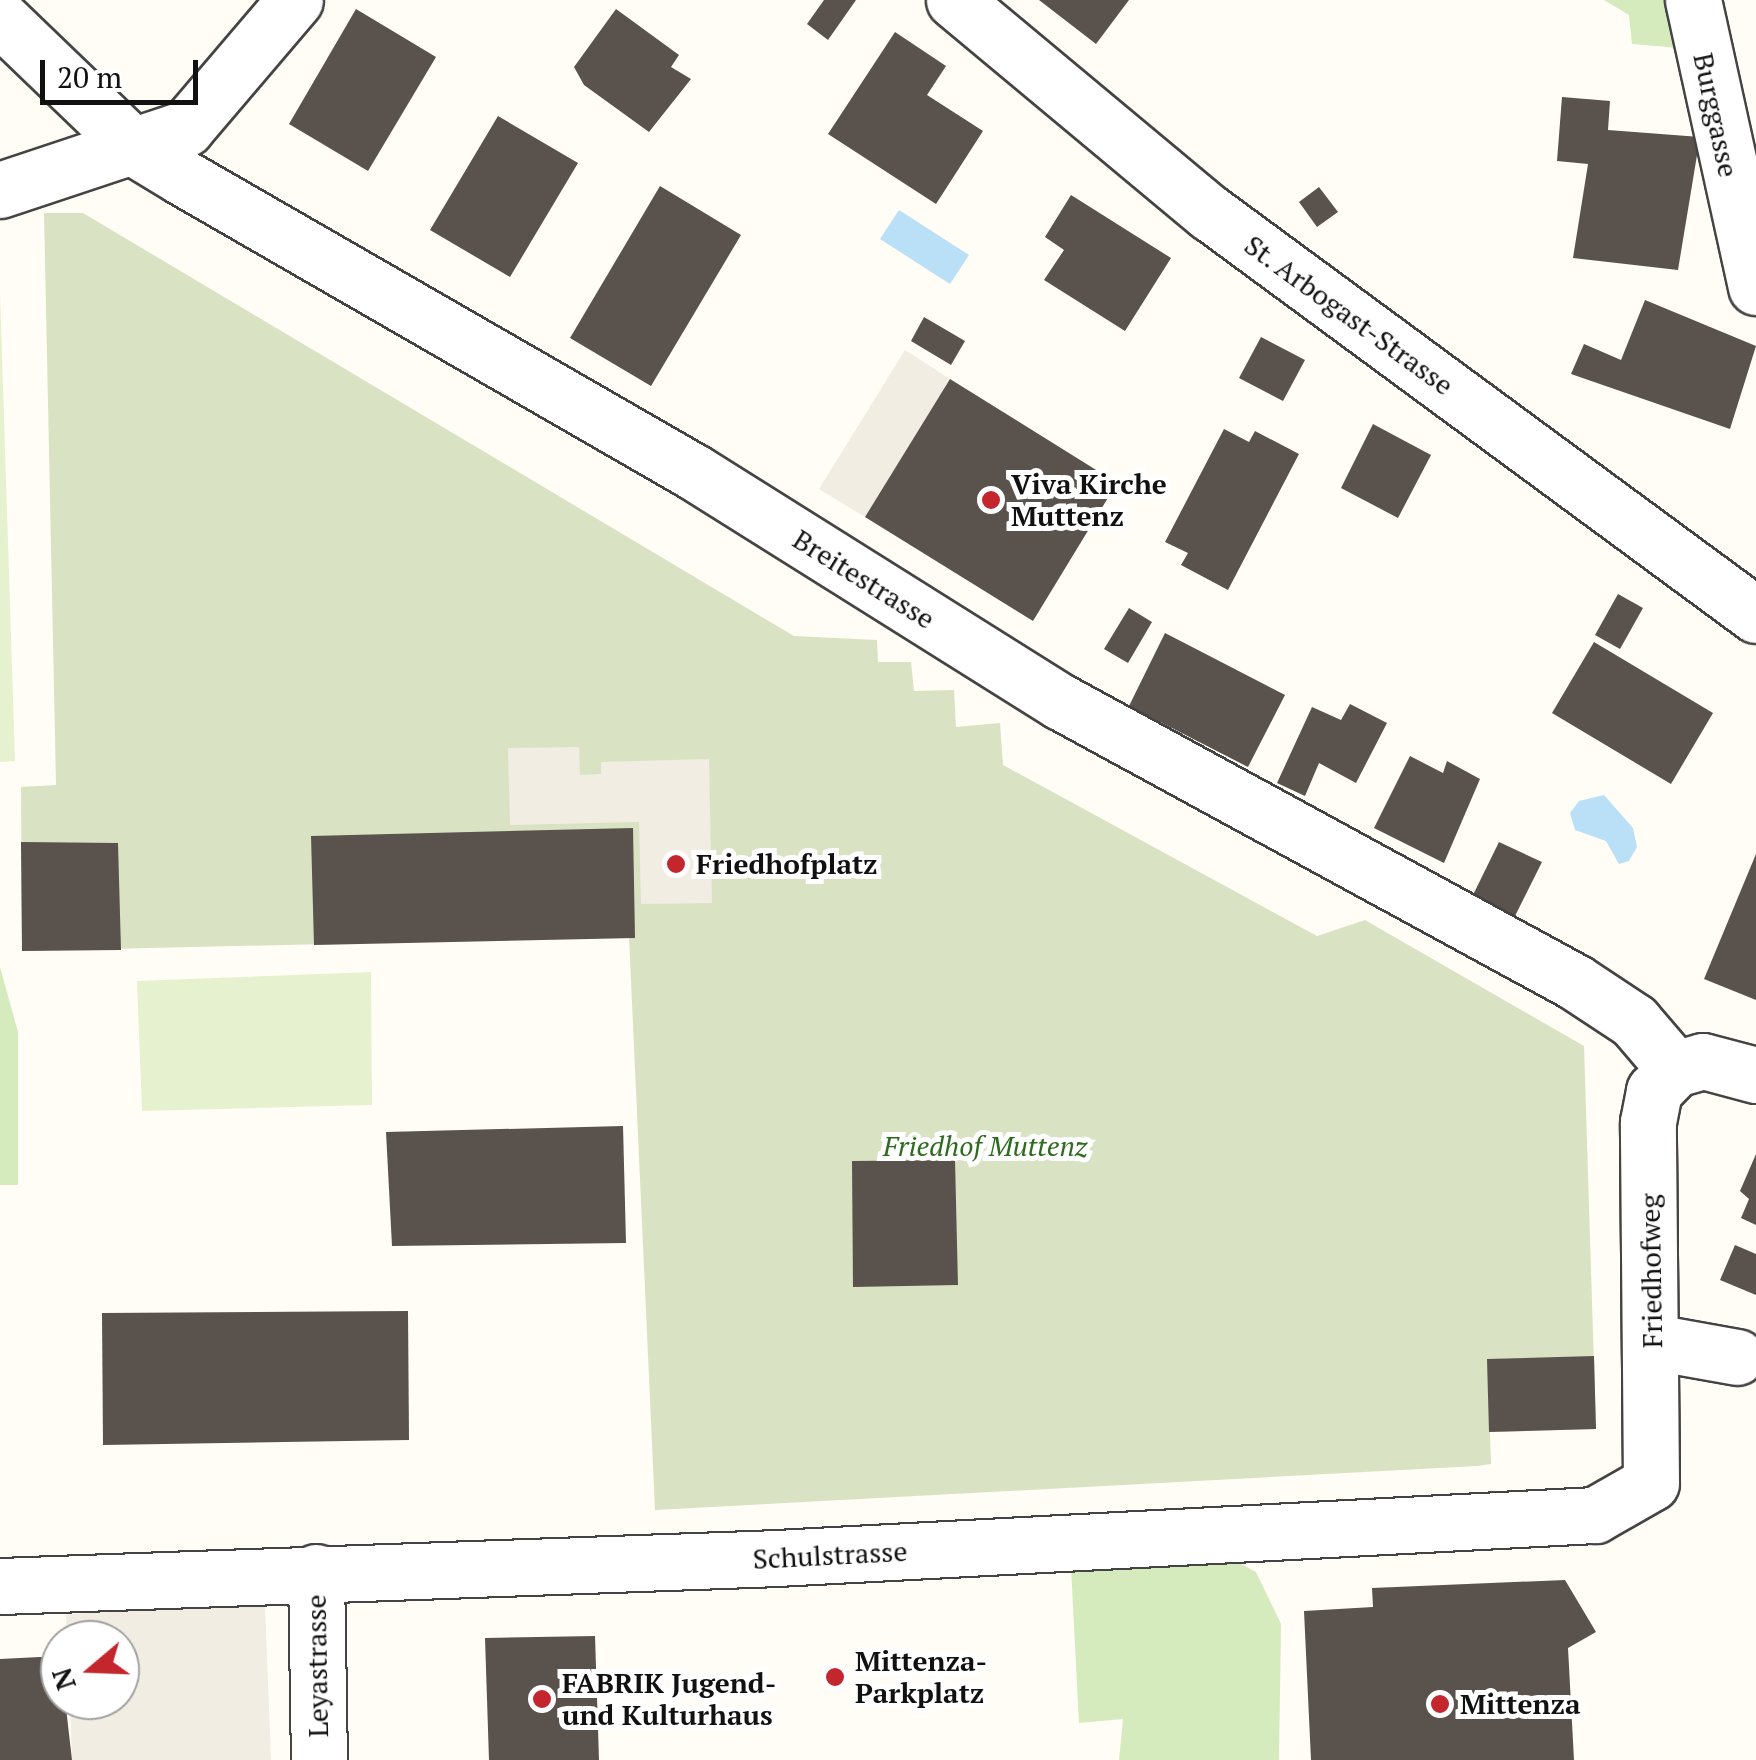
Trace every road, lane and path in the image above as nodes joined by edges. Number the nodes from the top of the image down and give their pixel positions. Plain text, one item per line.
1 (295, 0) edge
2 (954, 0) edge
3 (1693, 0) edge
4 (0, 18) edge
5 (1738, 144) edge
6 (136, 149) junction
7 (0, 190) edge
8 (1756, 287) edge
9 (1756, 615) edge
10 (1675, 1068) junction
11 (1756, 1074) edge
12 (1653, 1342) junction
13 (1737, 1356) dead end
14 (1651, 1483) joint
15 (316, 1572) junction
16 (0, 1586) edge
17 (319, 1760) edge

1 - 6 street
2 - 9 street, St. Arbogast-Strasse
3 - 5 street, Burggasse
4 - 6 street, Breitestrasse
5 - 8 street, Burggasse
6 - 7 street
6 - 10 street, Breitestrasse
10 - 11 street
10 - 12 street, Friedhofweg
12 - 13 street
12 - 14 street, Friedhofweg
14 - 15 street, Schulstrasse
15 - 16 street, Schulstrasse
15 - 17 street, Leyastrasse

